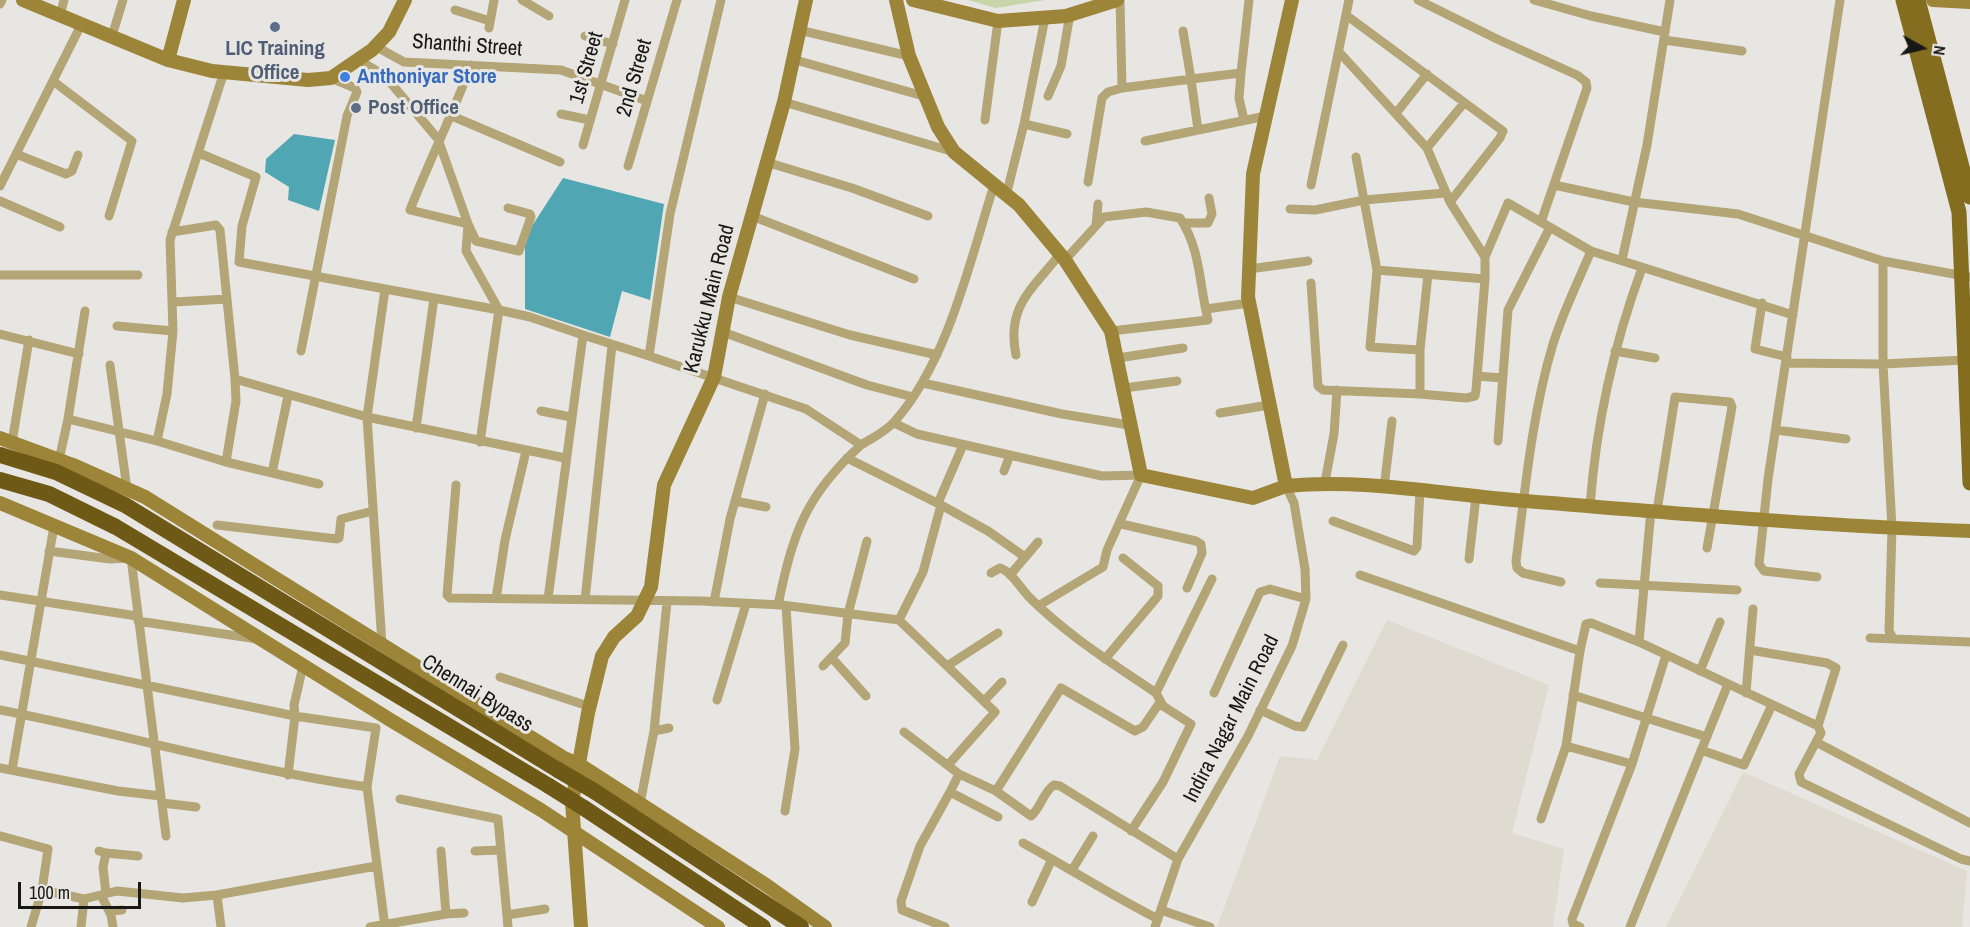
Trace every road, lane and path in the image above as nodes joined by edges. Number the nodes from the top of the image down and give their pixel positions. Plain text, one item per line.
1 (2, 0) edge
2 (23, 0) edge
3 (64, 0) edge
4 (123, 0) edge
5 (184, 0) edge
6 (405, 0) edge
7 (494, 0) edge
8 (522, 0) edge
9 (625, 0) edge
10 (677, 0) edge
11 (721, 0) edge
12 (806, 0) edge
13 (896, 0) edge
14 (913, 0) edge
15 (1119, 0) edge
16 (1249, 0) edge
17 (1292, 0) edge
18 (1349, 0) edge
19 (1418, 0) edge
20 (1534, 0) edge
21 (1670, 0) edge
22 (1840, 0) edge
23 (1903, 0) edge
24 (1918, 0) edge
25 (1933, 0) edge
26 (1970, 2) edge
27 (0, 4) edge
28 (455, 10) dead end
29 (1070, 14) junction
30 (60, 15) junction
31 (1346, 15) junction
32 (549, 16) dead end
33 (1045, 18) junction
34 (998, 21) junction
35 (81, 25) junction
36 (799, 30) junction
37 (1183, 31) dead end
38 (112, 36) junction
39 (585, 36) dead end
40 (1664, 36) junction
41 (613, 44) junction
42 (375, 46) junction
43 (1742, 51) dead end
44 (1339, 52) junction
45 (909, 56) junction
46 (357, 59) junction
47 (792, 59) junction
48 (168, 60) junction
49 (471, 64) junction
50 (224, 72) junction
51 (1241, 73) junction
52 (1427, 74) junction
53 (331, 78) junction
54 (1191, 79) junction
55 (53, 81) junction
56 (601, 84) junction
57 (1122, 88) junction
58 (1048, 96) dead end
59 (927, 97) junction
60 (647, 101) junction
61 (784, 102) junction
62 (1464, 103) junction
63 (1397, 112) junction
64 (561, 114) dead end
65 (452, 116) junction
66 (1266, 116) junction
67 (590, 120) junction
68 (985, 120) dead end
69 (1244, 120) junction
70 (1024, 124) junction
71 (1198, 130) junction
72 (1067, 134) dead end
73 (438, 139) junction
74 (1145, 141) dead end
75 (583, 145) dead end
76 (1427, 148) junction
77 (954, 152) junction
78 (199, 153) junction
79 (16, 154) junction
80 (78, 155) dead end
81 (1356, 157) dead end
82 (560, 162) dead end
83 (766, 162) junction
84 (628, 165) dead end
85 (1088, 182) dead end
86 (994, 185) junction
87 (1311, 185) dead end
88 (1554, 185) junction
89 (0, 186) edge
90 (1006, 195) junction
91 (1448, 197) junction
92 (1970, 197) edge
93 (1209, 198) dead end
94 (1364, 200) junction
95 (0, 201) edge
96 (1634, 202) junction
97 (1098, 204) dead end
98 (508, 208) dead end
99 (1290, 209) dead end
100 (109, 216) dead end
101 (752, 216) junction
102 (928, 216) dead end
103 (1184, 223) junction
104 (468, 224) junction
105 (1096, 225) junction
106 (1545, 225) junction
107 (60, 227) dead end
108 (172, 232) junction
109 (1804, 236) junction
110 (1591, 251) junction
111 (1063, 257) junction
112 (1485, 257) junction
113 (1622, 260) junction
114 (1308, 261) dead end
115 (1883, 261) junction
116 (1642, 268) junction
117 (1249, 269) junction
118 (1377, 270) junction
119 (1428, 274) junction
120 (0, 275) edge
121 (138, 275) dead end
122 (1966, 276) edge
123 (316, 277) junction
124 (915, 279) dead end
125 (1485, 279) junction
126 (1311, 283) dead end
127 (385, 289) junction
128 (729, 297) junction
129 (434, 298) junction
130 (227, 299) junction
131 (174, 302) junction
132 (1249, 303) junction
133 (1762, 303) junction
134 (1206, 309) junction
135 (499, 310) junction
136 (86, 311) dead end
137 (1793, 315) junction
138 (117, 326) dead end
139 (1111, 331) junction
140 (173, 332) junction
141 (723, 332) junction
142 (0, 334) edge
143 (583, 335) junction
144 (29, 340) junction
145 (612, 345) junction
146 (1183, 348) dead end
147 (1420, 350) junction
148 (301, 351) dead end
149 (1615, 351) junction
150 (79, 354) junction
151 (937, 355) junction
152 (1016, 355) dead end
153 (649, 356) junction
154 (1118, 358) junction
155 (1655, 358) dead end
156 (1787, 360) junction
157 (1965, 360) junction
158 (1883, 364) junction
159 (110, 365) dead end
160 (1477, 376) junction
161 (714, 377) junction
162 (1502, 378) junction
163 (235, 380) junction
164 (1177, 381) dead end
165 (923, 383) junction
166 (1124, 388) junction
167 (1337, 390) junction
168 (765, 394) junction
169 (1420, 394) junction
170 (288, 396) junction
171 (913, 397) junction
172 (1269, 405) junction
173 (541, 411) dead end
174 (1220, 413) dead end
175 (367, 417) junction
176 (571, 417) junction
177 (68, 419) junction
178 (1392, 420) dead end
179 (894, 423) junction
180 (1129, 425) junction
181 (416, 428) junction
182 (1776, 429) junction
183 (119, 432) junction
184 (1846, 439) dead end
185 (6, 440) edge
186 (157, 441) junction
187 (1498, 441) dead end
188 (480, 442) junction
189 (861, 445) junction
190 (963, 446) junction
191 (526, 451) junction
192 (0, 455) edge
193 (1010, 455) junction
194 (565, 458) junction
195 (846, 458) junction
196 (59, 460) junction
197 (226, 462) junction
198 (1004, 471) dead end
199 (272, 473) junction
200 (1141, 475) junction
201 (0, 480) edge
202 (1325, 482) junction
203 (1970, 483) edge
204 (319, 484) dead end
205 (456, 485) dead end
206 (1286, 486) junction
207 (1384, 488) junction
208 (1420, 491) junction
209 (1476, 496) junction
210 (126, 497) junction
211 (735, 501) junction
212 (1524, 501) junction
213 (0, 503) edge
214 (940, 504) junction
215 (1590, 506) junction
216 (766, 507) dead end
217 (374, 511) junction
218 (1654, 511) junction
219 (1711, 515) junction
220 (1763, 519) junction
221 (1333, 521) dead end
222 (1121, 524) junction
223 (217, 525) dead end
224 (54, 526) junction
225 (1892, 528) junction
226 (1970, 531) edge
227 (867, 541) dead end
228 (1038, 542) dead end
229 (1707, 548) dead end
230 (49, 551) junction
231 (1025, 557) junction
232 (131, 558) junction
233 (1123, 558) dead end
234 (1469, 559) dead end
235 (991, 573) dead end
236 (1010, 575) junction
237 (1360, 575) dead end
238 (1817, 577) dead end
239 (1212, 579) dead end
240 (1561, 582) dead end
241 (1600, 583) dead end
242 (1645, 586) junction
243 (1187, 588) dead end
244 (1737, 590) dead end
245 (0, 595) edge
246 (496, 599) junction
247 (548, 599) junction
248 (1306, 599) junction
249 (585, 600) junction
250 (39, 601) junction
251 (644, 602) junction
252 (714, 602) junction
253 (667, 603) junction
254 (746, 604) junction
255 (782, 605) junction
256 (1038, 606) junction
257 (1753, 609) dead end
258 (848, 614) junction
259 (138, 618) junction
260 (899, 620) junction
261 (1720, 622) dead end
262 (998, 633) dead end
263 (1870, 638) dead end
264 (1893, 638) junction
265 (261, 640) junction
266 (1639, 642) junction
267 (1970, 642) edge
268 (382, 644) junction
269 (1343, 645) dead end
270 (1750, 650) junction
271 (1580, 651) junction
272 (0, 655) edge
273 (1666, 655) junction
274 (832, 658) junction
275 (1105, 659) junction
276 (30, 661) junction
277 (303, 666) junction
278 (823, 666) dead end
279 (947, 666) junction
280 (1700, 671) junction
281 (500, 677) dead end
282 (1002, 682) dead end
283 (148, 684) junction
284 (1728, 684) junction
285 (1156, 693) junction
286 (1214, 693) dead end
287 (1746, 693) junction
288 (1573, 695) junction
289 (866, 696) dead end
290 (717, 700) dead end
291 (984, 701) junction
292 (1772, 705) junction
293 (1163, 706) junction
294 (591, 707) junction
295 (0, 710) edge
296 (1260, 710) junction
297 (21, 714) junction
298 (295, 716) junction
299 (1648, 718) junction
300 (1818, 726) junction
301 (669, 728) dead end
302 (654, 731) junction
303 (904, 732) dead end
304 (1707, 737) junction
305 (153, 742) junction
306 (1816, 742) junction
307 (1566, 746) junction
308 (1701, 750) junction
309 (949, 764) junction
310 (1632, 764) junction
311 (580, 765) junction
312 (0, 768) edge
313 (12, 770) junction
314 (959, 774) junction
315 (288, 776) junction
316 (367, 787) junction
317 (996, 791) junction
318 (950, 792) junction
319 (400, 799) dead end
320 (162, 800) junction
321 (640, 804) junction
322 (196, 807) dead end
323 (785, 811) dead end
324 (998, 817) dead end
325 (1541, 819) dead end
326 (1970, 823) edge
327 (1131, 831) junction
328 (576, 833) junction
329 (166, 836) dead end
330 (1093, 836) dead end
331 (0, 837) edge
332 (1023, 843) dead end
333 (441, 850) dead end
334 (501, 850) junction
335 (475, 851) dead end
336 (138, 856) dead end
337 (1052, 859) junction
338 (1178, 859) junction
339 (1970, 861) edge
340 (376, 866) junction
341 (1072, 870) junction
342 (42, 890) junction
343 (104, 894) junction
344 (217, 895) junction
345 (84, 899) junction
346 (1032, 902) dead end
347 (545, 909) dead end
348 (122, 910) dead end
349 (109, 911) junction
350 (465, 913) dead end
351 (446, 914) junction
352 (507, 915) junction
353 (1158, 919) edge
354 (385, 926) edge
355 (31, 927) edge
356 (81, 927) edge
357 (113, 927) edge
358 (221, 927) edge
359 (370, 927) edge
360 (508, 927) edge
361 (582, 927) edge
362 (718, 927) edge
363 (763, 927) edge
364 (801, 927) edge
365 (825, 927) edge
366 (945, 927) edge
367 (1210, 927) edge
368 (1580, 927) edge
369 (1630, 927) edge

1 - 27 street
2 - 30 street
3 - 30 street
4 - 38 street
5 - 48 street
6 - 42 street
7 - 28 street
8 - 32 street
9 - 41 street, 1st Street
10 - 60 street, 2nd Street
11 - 153 street
12 - 36 street, Karukku Main Road
13 - 45 street
14 - 34 street
15 - 29 street
15 - 57 street
16 - 51 street
17 - 66 street
18 - 31 street
19 - 88 street
20 - 40 street
21 - 40 street
22 - 109 street
23 - 122 main road
24 - 92 main road
25 - 26 street
29 - 33 street
29 - 58 street
30 - 35 street
31 - 44 street
31 - 52 street
33 - 34 street
33 - 70 street
34 - 68 street
35 - 38 street
35 - 55 street
36 - 45 street
36 - 47 street, Karukku Main Road
37 - 54 street
38 - 48 street
39 - 41 street
40 - 43 street
40 - 96 street
41 - 56 street, 1st Street
42 - 46 street
42 - 49 street, Shanthi Street
44 - 63 street
44 - 87 street
45 - 59 street
46 - 53 street
46 - 73 street
47 - 59 street
47 - 61 street, Karukku Main Road
48 - 50 street
49 - 56 street, Shanthi Street
49 - 65 street
50 - 53 street
50 - 78 street
51 - 54 street
51 - 69 street
52 - 62 street
52 - 63 street
53 - 123 street
54 - 57 street
54 - 71 street
55 - 79 street
55 - 100 street
56 - 60 street, Shanthi Street
56 - 67 street, 1st Street
57 - 85 street
59 - 77 street
60 - 84 street, 2nd Street
61 - 77 street
61 - 83 street, Karukku Main Road
62 - 76 street
62 - 91 street
63 - 76 street
64 - 67 street
65 - 73 street
65 - 82 street
66 - 69 street
66 - 117 street
67 - 75 street, 1st Street
69 - 71 street
70 - 72 street
70 - 90 street
71 - 74 street
73 - 104 street
73 - 104 street
76 - 91 street
77 - 86 street
78 - 108 street
78 - 123 street
79 - 80 street
79 - 89 street
81 - 94 street
83 - 101 street, Karukku Main Road
83 - 102 street
86 - 90 street
86 - 151 street
88 - 96 street
88 - 106 street
90 - 111 street
91 - 94 street
91 - 112 street
93 - 103 street
94 - 99 street
94 - 118 street
95 - 107 street
96 - 109 street
96 - 113 street
97 - 105 street
98 - 104 street
101 - 124 street
101 - 128 street, Karukku Main Road
103 - 105 street
103 - 134 street
104 - 135 street
105 - 111 street
106 - 110 street
106 - 112 street
106 - 162 street
108 - 130 street
108 - 131 street
109 - 115 street
109 - 137 street
110 - 113 street
110 - 212 street
111 - 139 street
111 - 152 street
112 - 125 street
113 - 116 street
114 - 117 street
115 - 122 street
115 - 158 street
116 - 133 street
116 - 149 street
117 - 132 street
118 - 119 street
118 - 147 street
119 - 125 street
119 - 147 street
120 - 121 street
122 - 157 main road
123 - 127 street
123 - 148 street
125 - 160 street
126 - 167 street
127 - 129 street
127 - 175 street
128 - 141 street, Karukku Main Road
128 - 151 street
129 - 135 street
129 - 181 street
130 - 131 street
130 - 163 street
131 - 140 street
132 - 134 street
132 - 172 street
133 - 137 street
133 - 156 street
134 - 139 street
135 - 143 street
135 - 188 street
136 - 150 street
137 - 156 street
138 - 140 street
139 - 154 street
140 - 186 street
141 - 161 street, Karukku Main Road
141 - 171 street
142 - 144 street
143 - 145 street
143 - 176 street
144 - 150 street
144 - 185 street
145 - 153 street
145 - 249 street
146 - 154 street
147 - 169 street
149 - 155 street
149 - 215 street
150 - 177 street
151 - 165 street
153 - 161 street
154 - 166 street
156 - 158 street
156 - 182 street
157 - 158 street
157 - 203 main road
158 - 225 street
159 - 183 street
160 - 162 street
160 - 169 street
161 - 168 street
161 - 251 street, Karukku Main Road
162 - 187 street
163 - 170 street
163 - 197 street
164 - 166 street
165 - 171 street
165 - 180 street
166 - 180 street
167 - 169 street
167 - 202 street
168 - 189 street
168 - 211 street
170 - 175 street
170 - 199 street
171 - 179 street
172 - 174 street
172 - 206 street
173 - 176 street
175 - 181 street
175 - 217 street
176 - 194 street
177 - 183 street
177 - 196 street
178 - 207 street
179 - 189 street
179 - 190 street
180 - 200 street
181 - 188 street
182 - 184 street
182 - 220 street
183 - 186 street
183 - 210 street
185 - 196 street
186 - 197 street
188 - 191 street
189 - 195 street
190 - 193 street
190 - 214 street
191 - 194 street
191 - 246 street
192 - 210 highway, Chennai Bypass
193 - 198 street
193 - 200 street
194 - 247 street
195 - 214 street
195 - 255 street
196 - 210 street
197 - 199 street
199 - 204 street
200 - 206 street
200 - 222 street
201 - 363 highway, Chennai Bypass, bridge
202 - 206 street
202 - 207 street
205 - 246 street
206 - 248 street, Indira Nagar Main Road
207 - 208 street
208 - 209 street
208 - 221 street
209 - 212 street
209 - 234 street
210 - 268 street
210 - 364 highway, Chennai Bypass, bridge
211 - 216 street
211 - 252 street
212 - 215 street
212 - 240 street
213 - 224 street
214 - 231 street
214 - 260 street
215 - 218 street
217 - 223 street
217 - 268 street
218 - 219 street
218 - 219 street
218 - 242 street
219 - 220 street
219 - 229 street
220 - 225 street
220 - 238 street
222 - 243 street
222 - 256 street
224 - 230 street
224 - 232 street
225 - 226 street
225 - 264 street
227 - 258 street
228 - 231 street
230 - 232 street
230 - 250 street
231 - 236 street
232 - 259 street
232 - 265 street
233 - 275 street
235 - 236 street
236 - 256 street
237 - 271 street
239 - 285 street
241 - 242 street
242 - 244 street
242 - 266 street
245 - 250 street
246 - 247 street
247 - 249 street
248 - 286 street
248 - 296 street, Indira Nagar Main Road
249 - 251 street
250 - 259 street
250 - 276 street
251 - 253 street
251 - 294 street, Karukku Main Road
252 - 253 street
252 - 254 street
253 - 302 street
254 - 255 street
254 - 290 street
255 - 258 street
255 - 323 street
256 - 275 street
257 - 270 street
258 - 260 street
258 - 274 street
259 - 265 street
259 - 283 street
260 - 279 street
261 - 280 street
262 - 279 street
263 - 264 street
264 - 267 street
265 - 277 street
266 - 271 street
266 - 273 street
268 - 311 street
269 - 296 street
270 - 287 street
270 - 300 street
271 - 288 street
272 - 276 street
273 - 280 street
273 - 299 street
274 - 278 street
274 - 289 street
275 - 285 street
276 - 283 street
276 - 297 street
277 - 298 street
277 - 328 street
279 - 291 street
280 - 284 street
281 - 294 street
282 - 291 street
283 - 298 street
283 - 305 street
284 - 287 street
284 - 304 street
285 - 293 street
287 - 292 street
288 - 299 street
288 - 307 street
291 - 309 street
292 - 300 street
292 - 308 street
293 - 317 street
293 - 327 street
294 - 311 street, Karukku Main Road
295 - 297 street
296 - 338 street, Indira Nagar Main Road
297 - 305 street
297 - 313 street
298 - 315 street
298 - 316 street
299 - 304 street
299 - 310 street
300 - 306 street
301 - 302 street
302 - 321 street
303 - 309 street
304 - 308 street
305 - 315 street
305 - 320 street
306 - 326 street
306 - 339 street
307 - 310 street
307 - 325 street
308 - 369 street
309 - 314 street
310 - 368 street
311 - 321 street
311 - 328 street, Karukku Main Road
312 - 313 street
313 - 320 street
314 - 317 street
314 - 318 street
315 - 316 street
316 - 340 street
317 - 327 street
318 - 324 street
318 - 366 street
319 - 334 street
320 - 322 street
320 - 329 street
321 - 365 street
327 - 338 street
328 - 361 street, Karukku Main Road
328 - 362 street
330 - 341 street
331 - 342 street
332 - 337 street
333 - 351 street
334 - 335 street
334 - 352 street
336 - 343 street
337 - 341 street
337 - 346 street
338 - 353 street, Indira Nagar Main Road
340 - 344 street
340 - 354 street
341 - 353 street
342 - 345 street
342 - 355 street
343 - 344 street
343 - 345 street
343 - 349 street
344 - 358 street
345 - 356 street
347 - 352 street
348 - 349 street
349 - 357 street
350 - 351 street
351 - 354 street
352 - 360 street
353 - 367 street
354 - 359 street

